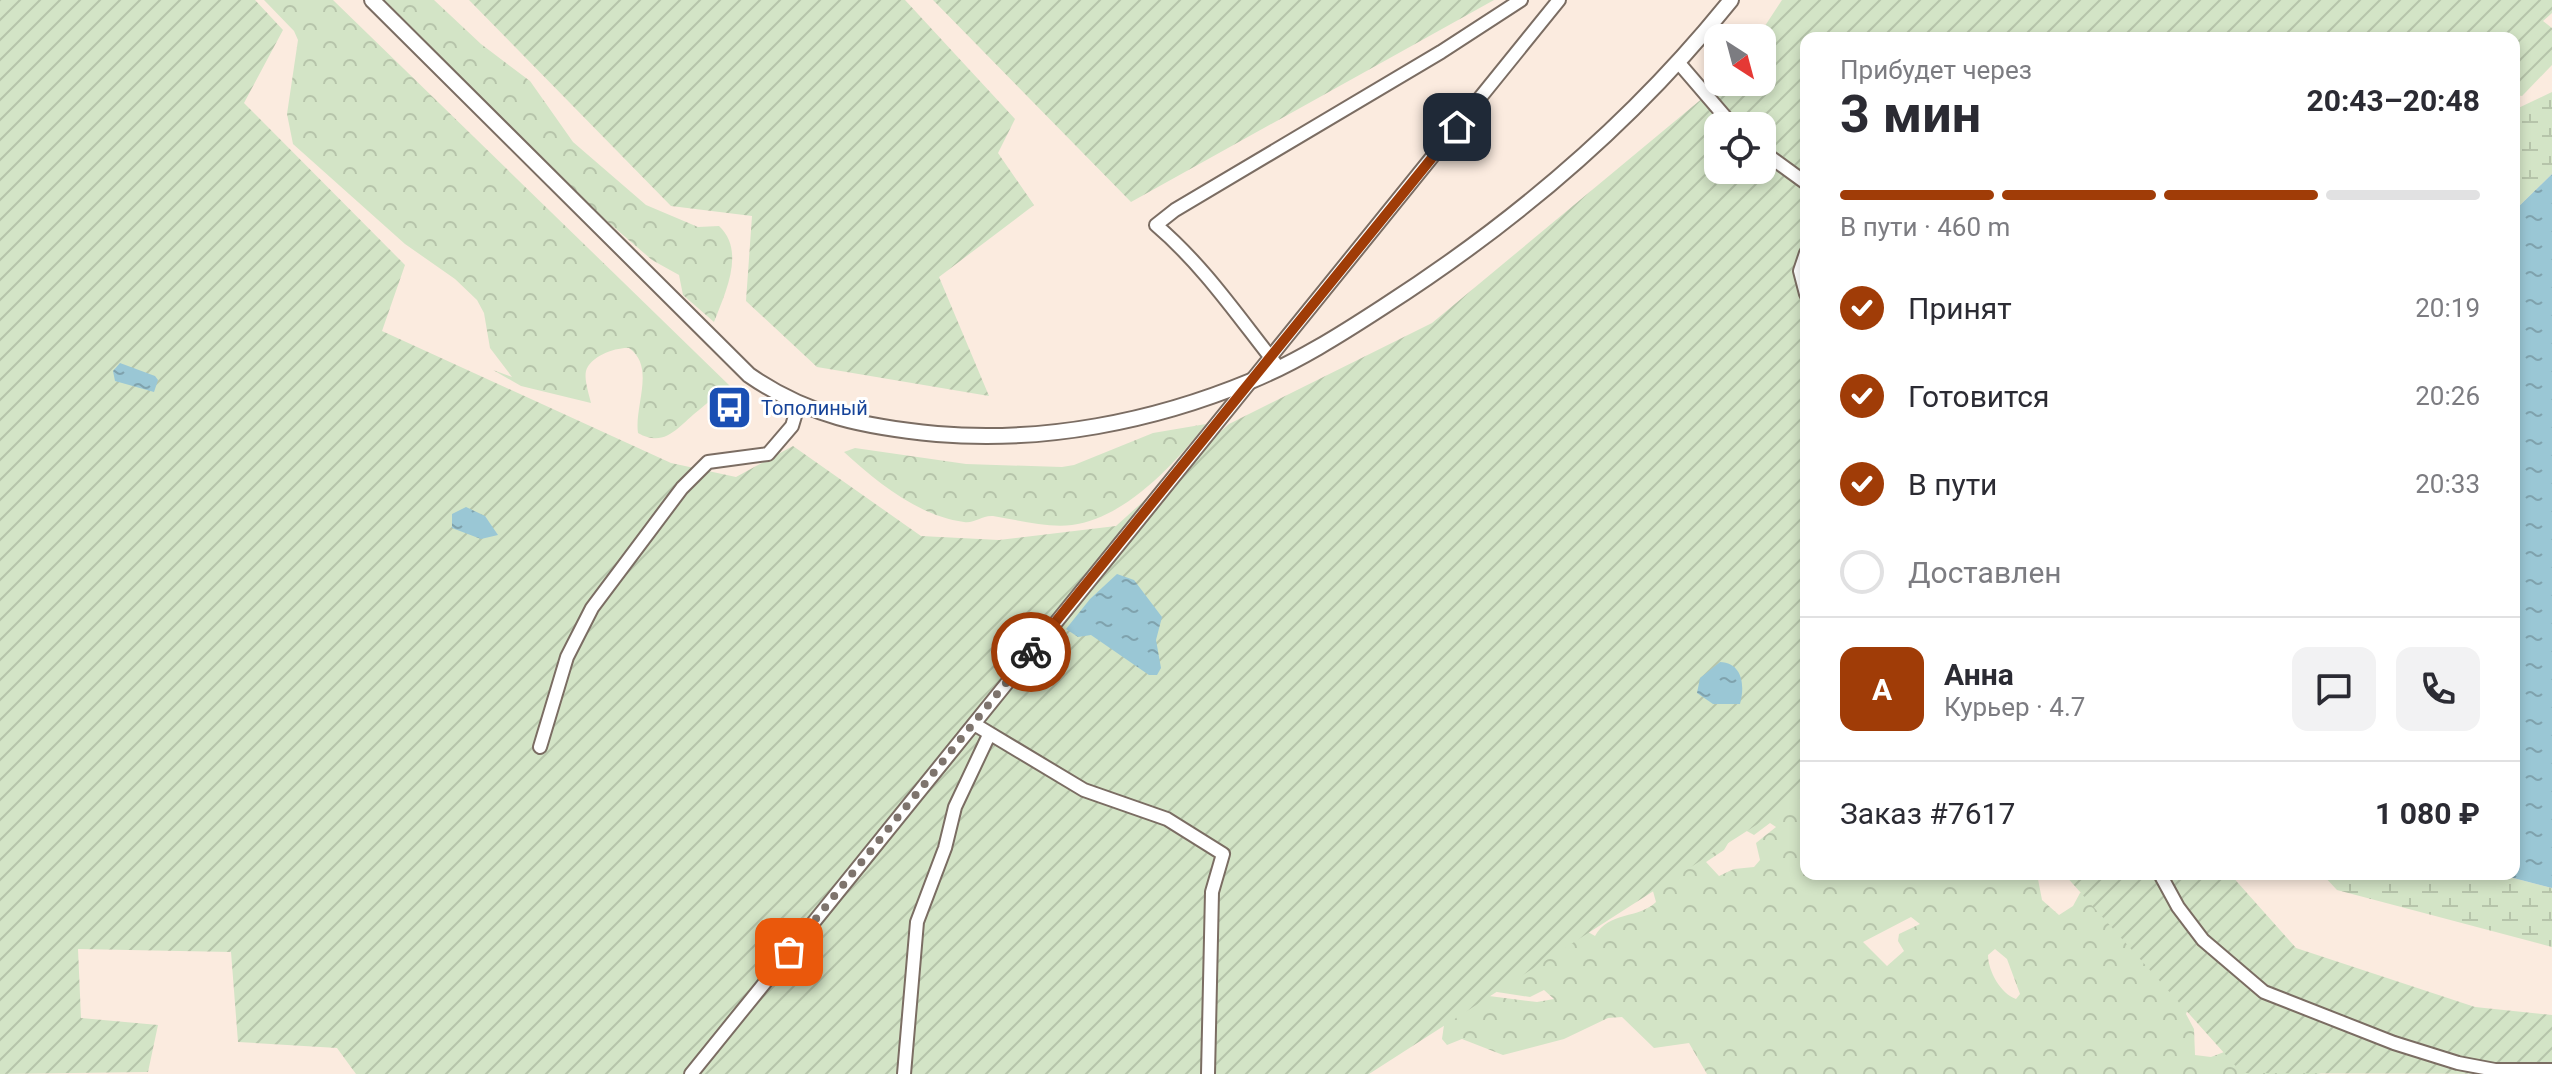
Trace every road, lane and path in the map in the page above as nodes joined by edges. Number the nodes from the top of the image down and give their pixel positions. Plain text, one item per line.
1 (372, 0) edge
2 (1521, 0) edge
3 (1559, 0) edge
4 (1731, 0) edge
5 (1678, 62) junction
6 (1721, 112) edge
7 (1776, 161) edge
8 (1800, 179) edge
9 (1275, 363) junction
10 (1250, 381) junction
11 (798, 406) junction
12 (974, 724) junction
13 (989, 735) junction
14 (540, 747) dead end
15 (2163, 880) edge
16 (2552, 1070) edge
17 (691, 1074) edge
18 (904, 1074) edge
19 (1208, 1074) edge

1 - 11 street
2 - 9 street
3 - 9 street
4 - 5 street
5 - 6 street
5 - 9 street
7 - 8 street
9 - 10 street
10 - 11 street
10 - 12 street
11 - 14 street
12 - 13 street
12 - 17 street
13 - 18 street
13 - 19 street
15 - 16 street

